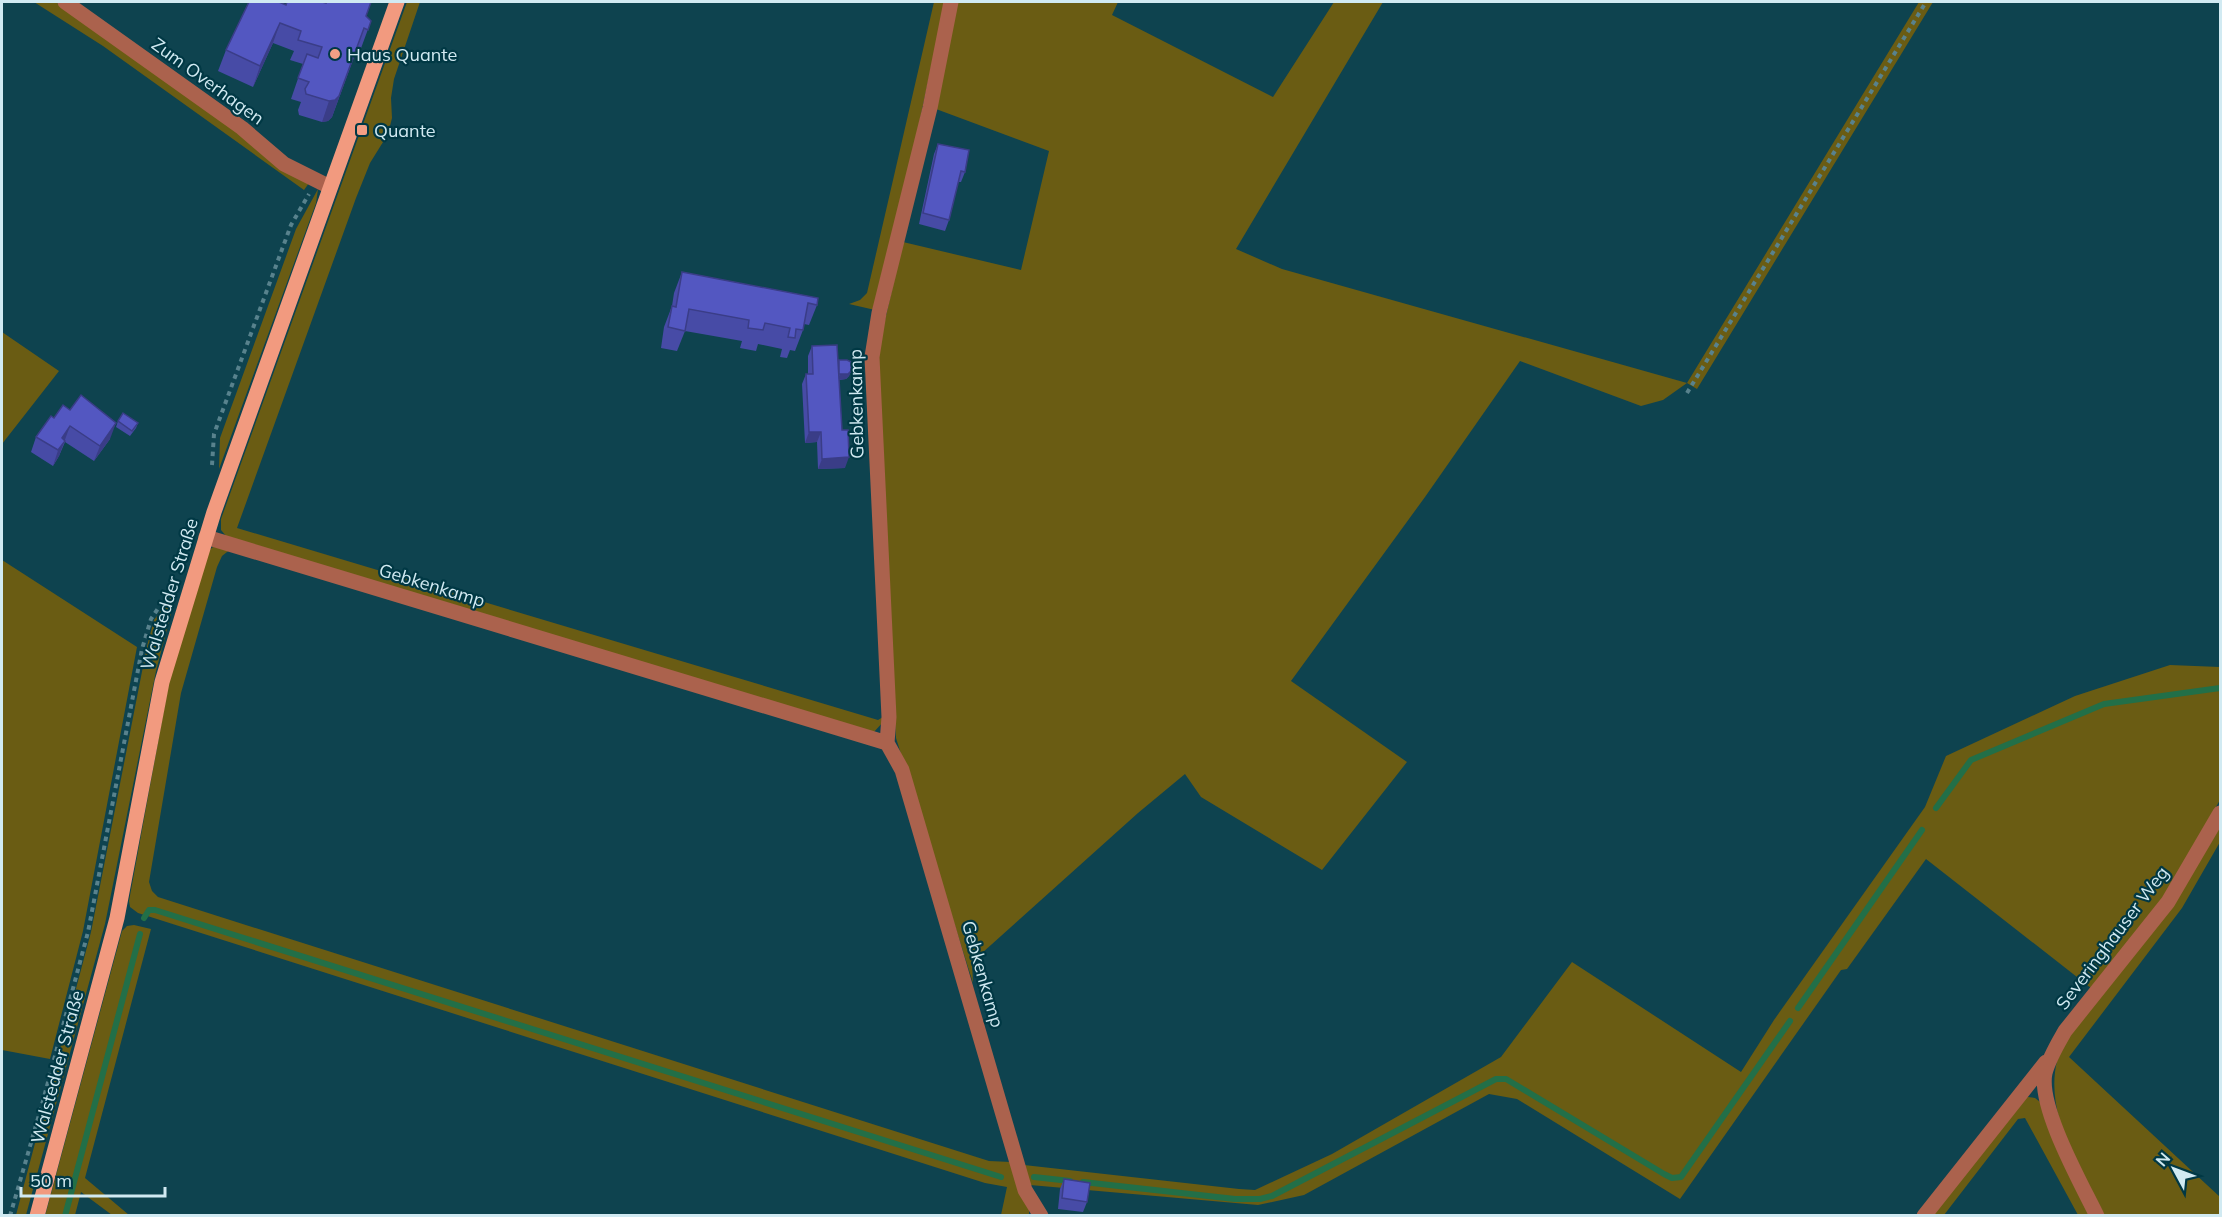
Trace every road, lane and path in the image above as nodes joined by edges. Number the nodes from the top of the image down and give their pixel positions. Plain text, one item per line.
1 (65, 2) edge
2 (397, 2) edge
3 (951, 2) edge
4 (1926, 2) edge
5 (324, 184) junction
6 (1687, 393) dead end
7 (212, 469) dead end
8 (206, 537) junction
9 (176, 582) dead end
10 (887, 743) junction
11 (2220, 813) edge
12 (2052, 1055) junction
13 (10, 1215) edge
14 (37, 1215) edge
15 (1041, 1215) edge
16 (1924, 1215) edge
17 (2097, 1215) edge

1 - 5 street, Zum Overhagen
2 - 5 main road, Walstedder Straße
3 - 10 street, Gebkenkamp
4 - 6 path
5 - 7 path
5 - 8 main road, Walstedder Straße
8 - 10 street, Gebkenkamp
8 - 14 main road, Walstedder Straße
9 - 13 path
10 - 15 street, Gebkenkamp
11 - 12 street, Severinghauser Weg
12 - 16 street, Severinghauser Weg
12 - 17 street, Severinghauser Weg

